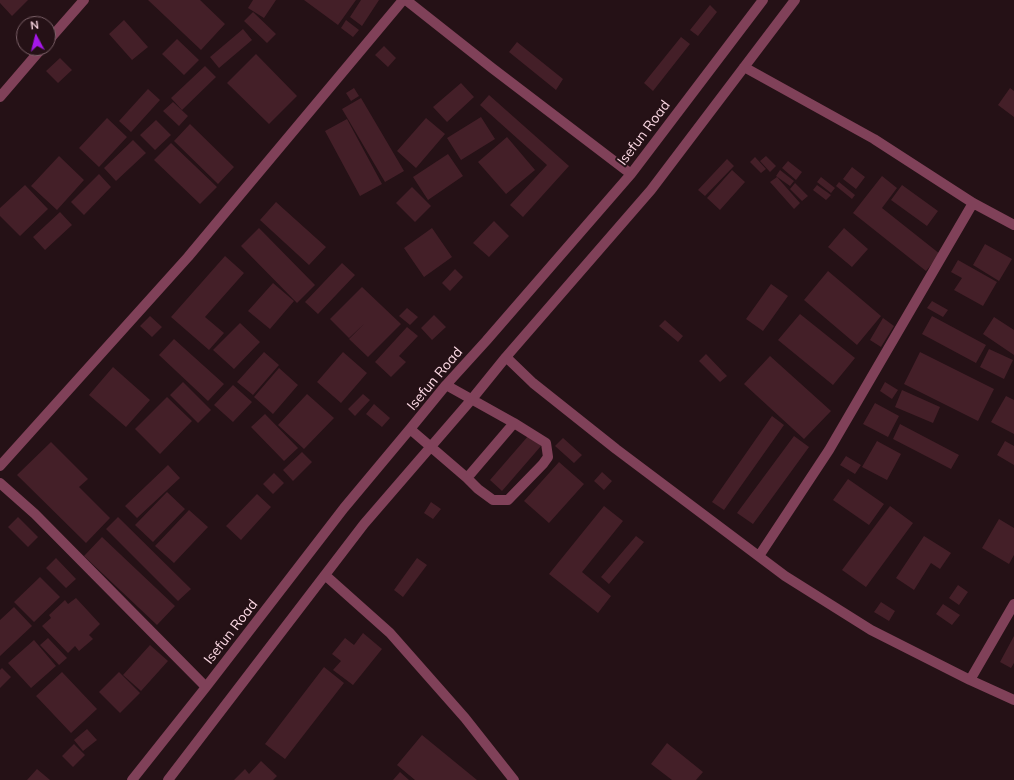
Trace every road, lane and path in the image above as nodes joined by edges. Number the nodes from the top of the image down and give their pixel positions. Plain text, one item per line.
1 (84, 0) edge
2 (404, 0) edge
3 (762, 0) edge
4 (795, 0) edge
5 (56, 32) edge
6 (35, 56) edge
7 (744, 67) junction
8 (0, 97) edge
9 (631, 174) junction
10 (973, 203) junction
11 (1014, 225) edge
12 (506, 358) junction
13 (446, 385) junction
14 (472, 399) junction
15 (514, 423) junction
16 (410, 430) junction
17 (430, 446) junction
18 (0, 466) edge
19 (467, 478) junction
20 (0, 483) edge
21 (759, 556) junction
22 (325, 575) junction
23 (1014, 604) edge
24 (970, 680) junction
25 (206, 687) junction
26 (1014, 700) edge
27 (132, 780) edge
28 (168, 780) edge
29 (513, 780) edge

1 - 5 street
2 - 9 street
2 - 18 street
3 - 9 street, Isefun Road
4 - 7 street
6 - 8 street
7 - 10 street
7 - 12 street
9 - 13 street, Isefun Road
10 - 11 street
10 - 21 street
12 - 14 street
12 - 21 street
13 - 14 street
13 - 16 street, Isefun Road
14 - 15 street
14 - 17 street
15 - 19 street
15 - 19 street
16 - 17 street
16 - 25 street, Isefun Road
17 - 19 street
17 - 22 street
20 - 25 street
21 - 24 street
22 - 28 street
22 - 29 street
23 - 24 street
24 - 26 street
25 - 27 street, Isefun Road

